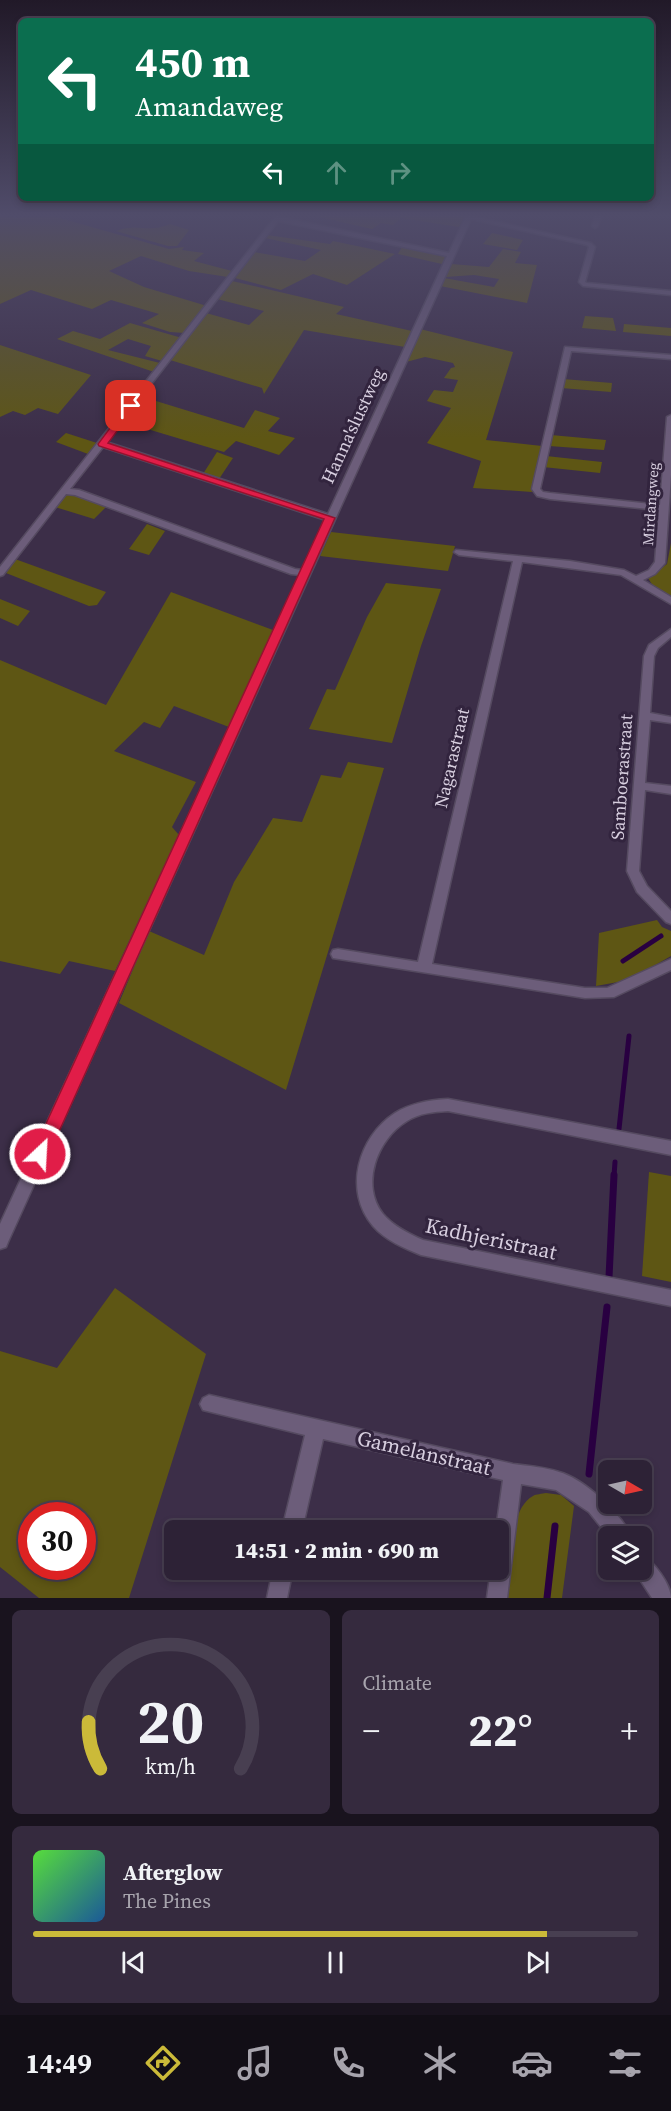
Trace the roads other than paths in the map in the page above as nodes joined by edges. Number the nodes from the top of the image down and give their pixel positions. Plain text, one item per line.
1 (221, 291) edge
2 (434, 291) edge
3 (645, 291) edge
4 (671, 293) edge
5 (671, 357) edge
6 (671, 417) edge
7 (102, 444) junction
8 (64, 490) junction
9 (663, 508) junction
10 (330, 518) junction
11 (459, 552) dead end
12 (518, 558) junction
13 (0, 573) edge
14 (306, 573) junction
15 (635, 579) junction
16 (671, 601) edge
17 (671, 632) edge
18 (645, 716) junction
19 (671, 720) edge
20 (641, 786) junction
21 (671, 790) edge
22 (671, 920) edge
23 (338, 954) dead end
24 (671, 964) edge
25 (424, 967) junction
26 (671, 1148) edge
27 (0, 1242) edge
28 (671, 1298) edge
29 (208, 1404) dead end
30 (316, 1429) junction
31 (513, 1473) junction
32 (294, 1520) edge
33 (613, 1526) edge
34 (281, 1580) edge
35 (652, 1580) edge
36 (277, 1598) edge
37 (497, 1598) edge
38 (664, 1598) edge

1 - 7 street
2 - 10 street, Hanna'slustweg
3 - 4 street
5 - 9 street
6 - 9 street, Mirdangweg
7 - 8 street
7 - 10 street
8 - 13 street
8 - 14 street
9 - 15 street, Mirdangweg
10 - 14 street, Hanna'slustweg
11 - 12 street
12 - 15 street
12 - 25 street, Nagarastraat
14 - 27 street, Hanna'slustweg
15 - 16 street
17 - 18 street, Samboerastraat
18 - 19 street
18 - 20 street, Samboerastraat
20 - 21 street
20 - 22 street, Samboerastraat
23 - 25 street
24 - 25 street
26 - 28 street, Kadhjeristraat
29 - 30 street, Gamelanstraat
30 - 31 street, Gamelanstraat
30 - 32 street
31 - 33 street, Gamelanstraat
31 - 37 street
34 - 36 street
35 - 38 street

